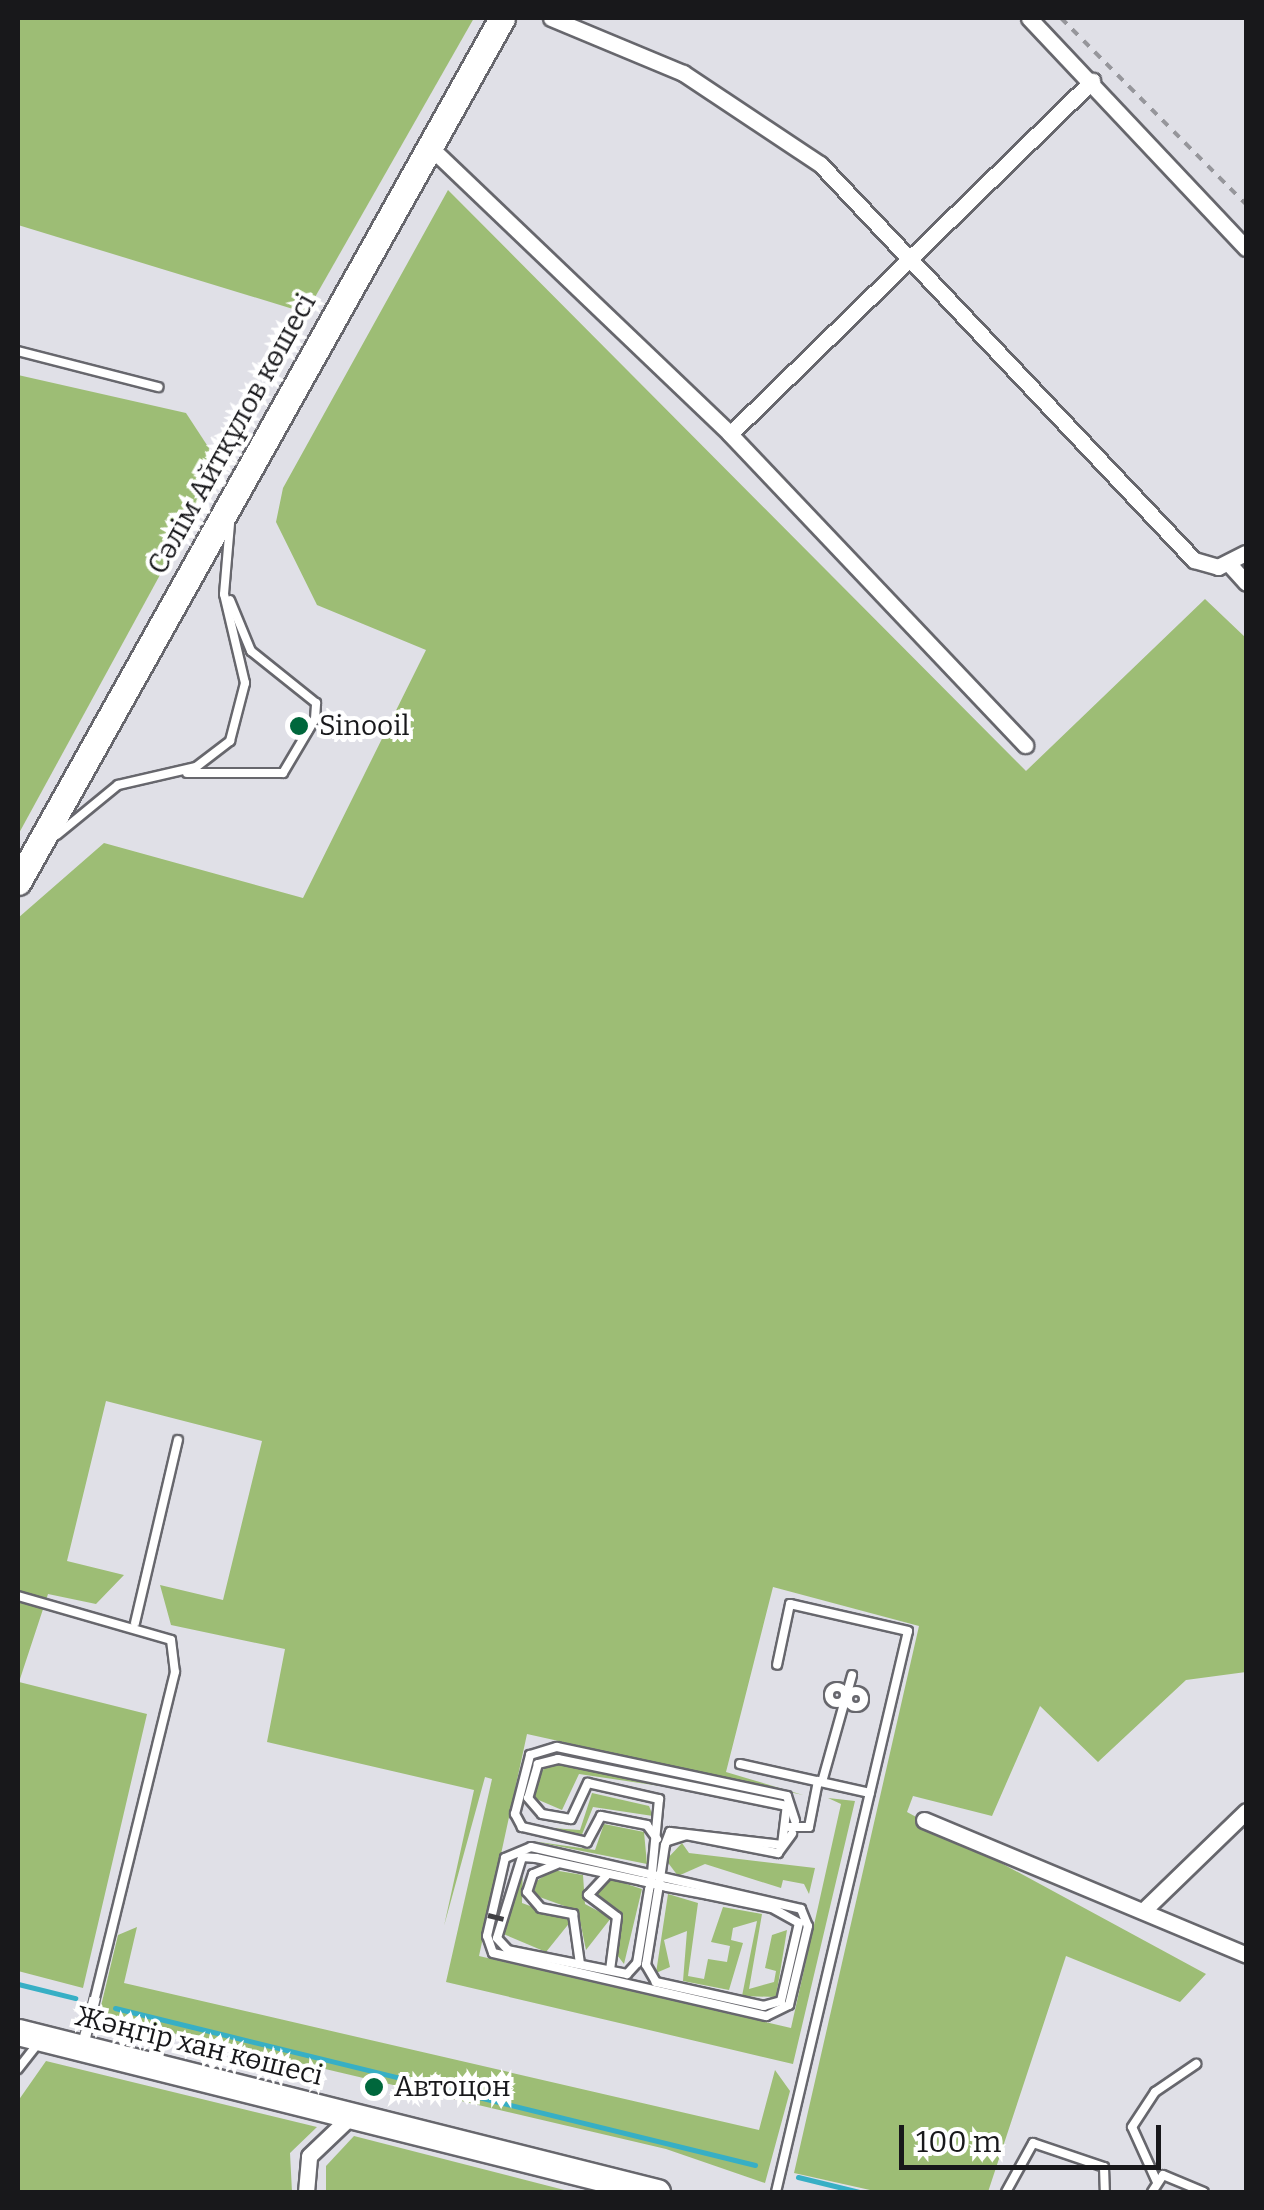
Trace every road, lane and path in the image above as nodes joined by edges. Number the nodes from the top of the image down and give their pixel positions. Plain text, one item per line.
1 (502, 18) edge
2 (551, 18) edge
3 (1029, 18) edge
4 (1061, 18) edge
5 (1092, 81) junction
6 (429, 146) junction
7 (1246, 204) edge
8 (1246, 248) edge
9 (906, 257) junction
10 (18, 351) edge
11 (158, 388) dead end
12 (730, 434) junction
13 (250, 462) junction
14 (1246, 552) edge
15 (224, 558) junction
16 (1230, 565) junction
17 (1246, 582) edge
18 (1026, 745) dead end
19 (177, 774) junction
20 (23, 872) edge
21 (178, 1440) dead end
22 (18, 1596) edge
23 (135, 1623) junction
24 (776, 1665) dead end
25 (852, 1675) dead end
26 (740, 1764) dead end
27 (820, 1782) junction
28 (870, 1793) junction
29 (1246, 1811) edge
30 (924, 1820) dead end
31 (792, 1827) junction
32 (661, 1842) junction
33 (564, 1864) junction
34 (616, 1876) junction
35 (656, 1879) junction
36 (1146, 1908) junction
37 (1246, 1956) edge
38 (584, 1966) junction
39 (614, 1972) junction
40 (30, 2034) edge
41 (83, 2048) junction
42 (1196, 2064) dead end
43 (18, 2069) edge
44 (351, 2116) junction
45 (1156, 2182) junction
46 (306, 2192) edge
47 (656, 2192) edge
48 (776, 2192) edge
49 (1006, 2192) edge
50 (1105, 2192) edge
51 (1152, 2192) edge
52 (1204, 2192) edge

1 - 6 main road, Сәлім Айтқұлов көшесі
2 - 9 street
3 - 5 street
4 - 7 path
5 - 8 street
5 - 9 street
6 - 12 street
6 - 13 main road, Сәлім Айтқұлов көшесі
9 - 12 street
9 - 16 street
10 - 11 lane
12 - 18 street
13 - 15 lane
13 - 20 main road, Сәлім Айтқұлов көшесі
14 - 16 street
15 - 19 lane
15 - 19 lane
16 - 17 street
19 - 20 lane
21 - 23 lane
22 - 23 lane
23 - 41 lane
24 - 28 lane
25 - 27 lane
26 - 27 lane
27 - 28 lane
27 - 31 lane
28 - 48 lane
29 - 36 street
30 - 36 street
31 - 32 lane
31 - 32 lane
31 - 32 lane
32 - 35 lane
33 - 34 lane
33 - 38 lane
33 - 38 lane
34 - 35 lane
34 - 39 lane
35 - 35 lane
35 - 35 lane
35 - 39 lane
36 - 37 street
38 - 39 lane
40 - 41 main road, Жәңгір хан көшесі
40 - 43 lane
41 - 44 main road, Жәңгір хан көшесі
42 - 45 lane
44 - 46 street
44 - 47 main road, Жәңгір хан көшесі
45 - 51 lane
45 - 52 lane
49 - 50 lane

